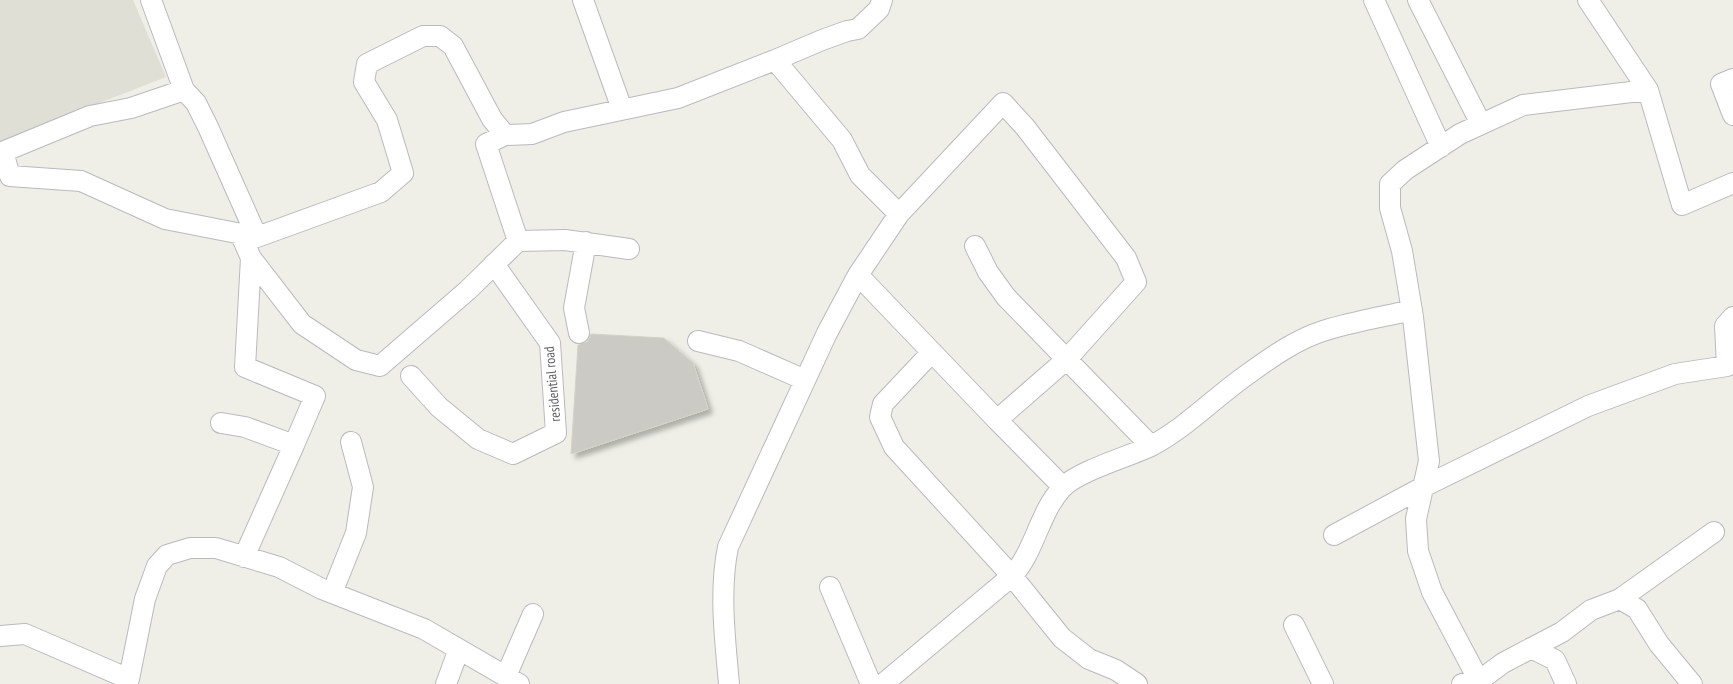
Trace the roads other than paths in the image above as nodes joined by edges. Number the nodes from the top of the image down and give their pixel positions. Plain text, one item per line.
1 (151, 0) edge
2 (583, 0) edge
3 (882, 0) edge
4 (1374, 0) edge
5 (1418, 0) edge
6 (1588, 0) edge
7 (775, 60) junction
8 (1733, 79) edge
9 (184, 90) junction
10 (1648, 90) junction
11 (622, 109) junction
12 (1733, 115) edge
13 (1482, 124) junction
14 (505, 136) junction
15 (1441, 147) junction
16 (2, 152) edge
17 (1733, 183) edge
18 (899, 214) junction
19 (248, 235) junction
20 (518, 241) junction
21 (586, 242) junction
22 (975, 246) dead end
23 (629, 248) dead end
24 (251, 258) junction
25 (494, 264) junction
26 (858, 275) junction
27 (1412, 310) junction
28 (1733, 317) edge
29 (579, 333) dead end
30 (698, 341) dead end
31 (932, 352) junction
32 (1067, 359) junction
33 (1730, 365) edge
34 (411, 376) dead end
35 (805, 380) junction
36 (996, 420) junction
37 (220, 423) dead end
38 (350, 442) dead end
39 (294, 445) junction
40 (1151, 446) junction
41 (1063, 487) junction
42 (1423, 488) junction
43 (1714, 532) dead end
44 (1334, 535) dead end
45 (244, 557) junction
46 (1012, 576) junction
47 (830, 587) dead end
48 (332, 593) junction
49 (1620, 599) junction
50 (533, 614) dead end
51 (1294, 625) dead end
52 (0, 636) edge
53 (1531, 648) junction
54 (459, 649) junction
55 (513, 680) edge
56 (128, 681) edge
57 (1470, 681) edge
58 (446, 684) edge
59 (729, 684) edge
60 (871, 684) edge
61 (883, 684) edge
62 (1137, 684) edge
63 (1323, 684) edge
64 (1566, 684) edge
65 (1692, 684) edge

1 - 9 street
2 - 11 street
3 - 7 street
4 - 15 street
5 - 13 street
6 - 10 street
7 - 11 street
7 - 18 street
8 - 12 street
9 - 16 street
9 - 19 street
10 - 13 street
10 - 17 street
11 - 14 street
13 - 15 street
14 - 19 street
14 - 20 street
15 - 27 street
16 - 19 street
18 - 26 street
18 - 32 street
19 - 24 street
20 - 21 street
20 - 25 street
21 - 23 street
21 - 29 street
22 - 32 street
24 - 25 street
24 - 39 street
25 - 34 street, residential road
26 - 31 street
26 - 35 street
27 - 40 street
27 - 42 street
28 - 33 street
30 - 35 street
31 - 36 street
31 - 46 street
32 - 36 street
32 - 40 street
33 - 42 street
35 - 59 street
36 - 41 street
37 - 39 street
38 - 48 street
39 - 45 street
40 - 41 street
41 - 46 street
42 - 44 street
42 - 57 street
43 - 49 street
45 - 48 street
45 - 56 street
46 - 61 street
46 - 62 street
47 - 60 street
48 - 54 street
49 - 53 street
49 - 65 street
50 - 55 street
51 - 63 street
52 - 56 street
53 - 57 street
53 - 64 street
54 - 55 street
54 - 58 street

